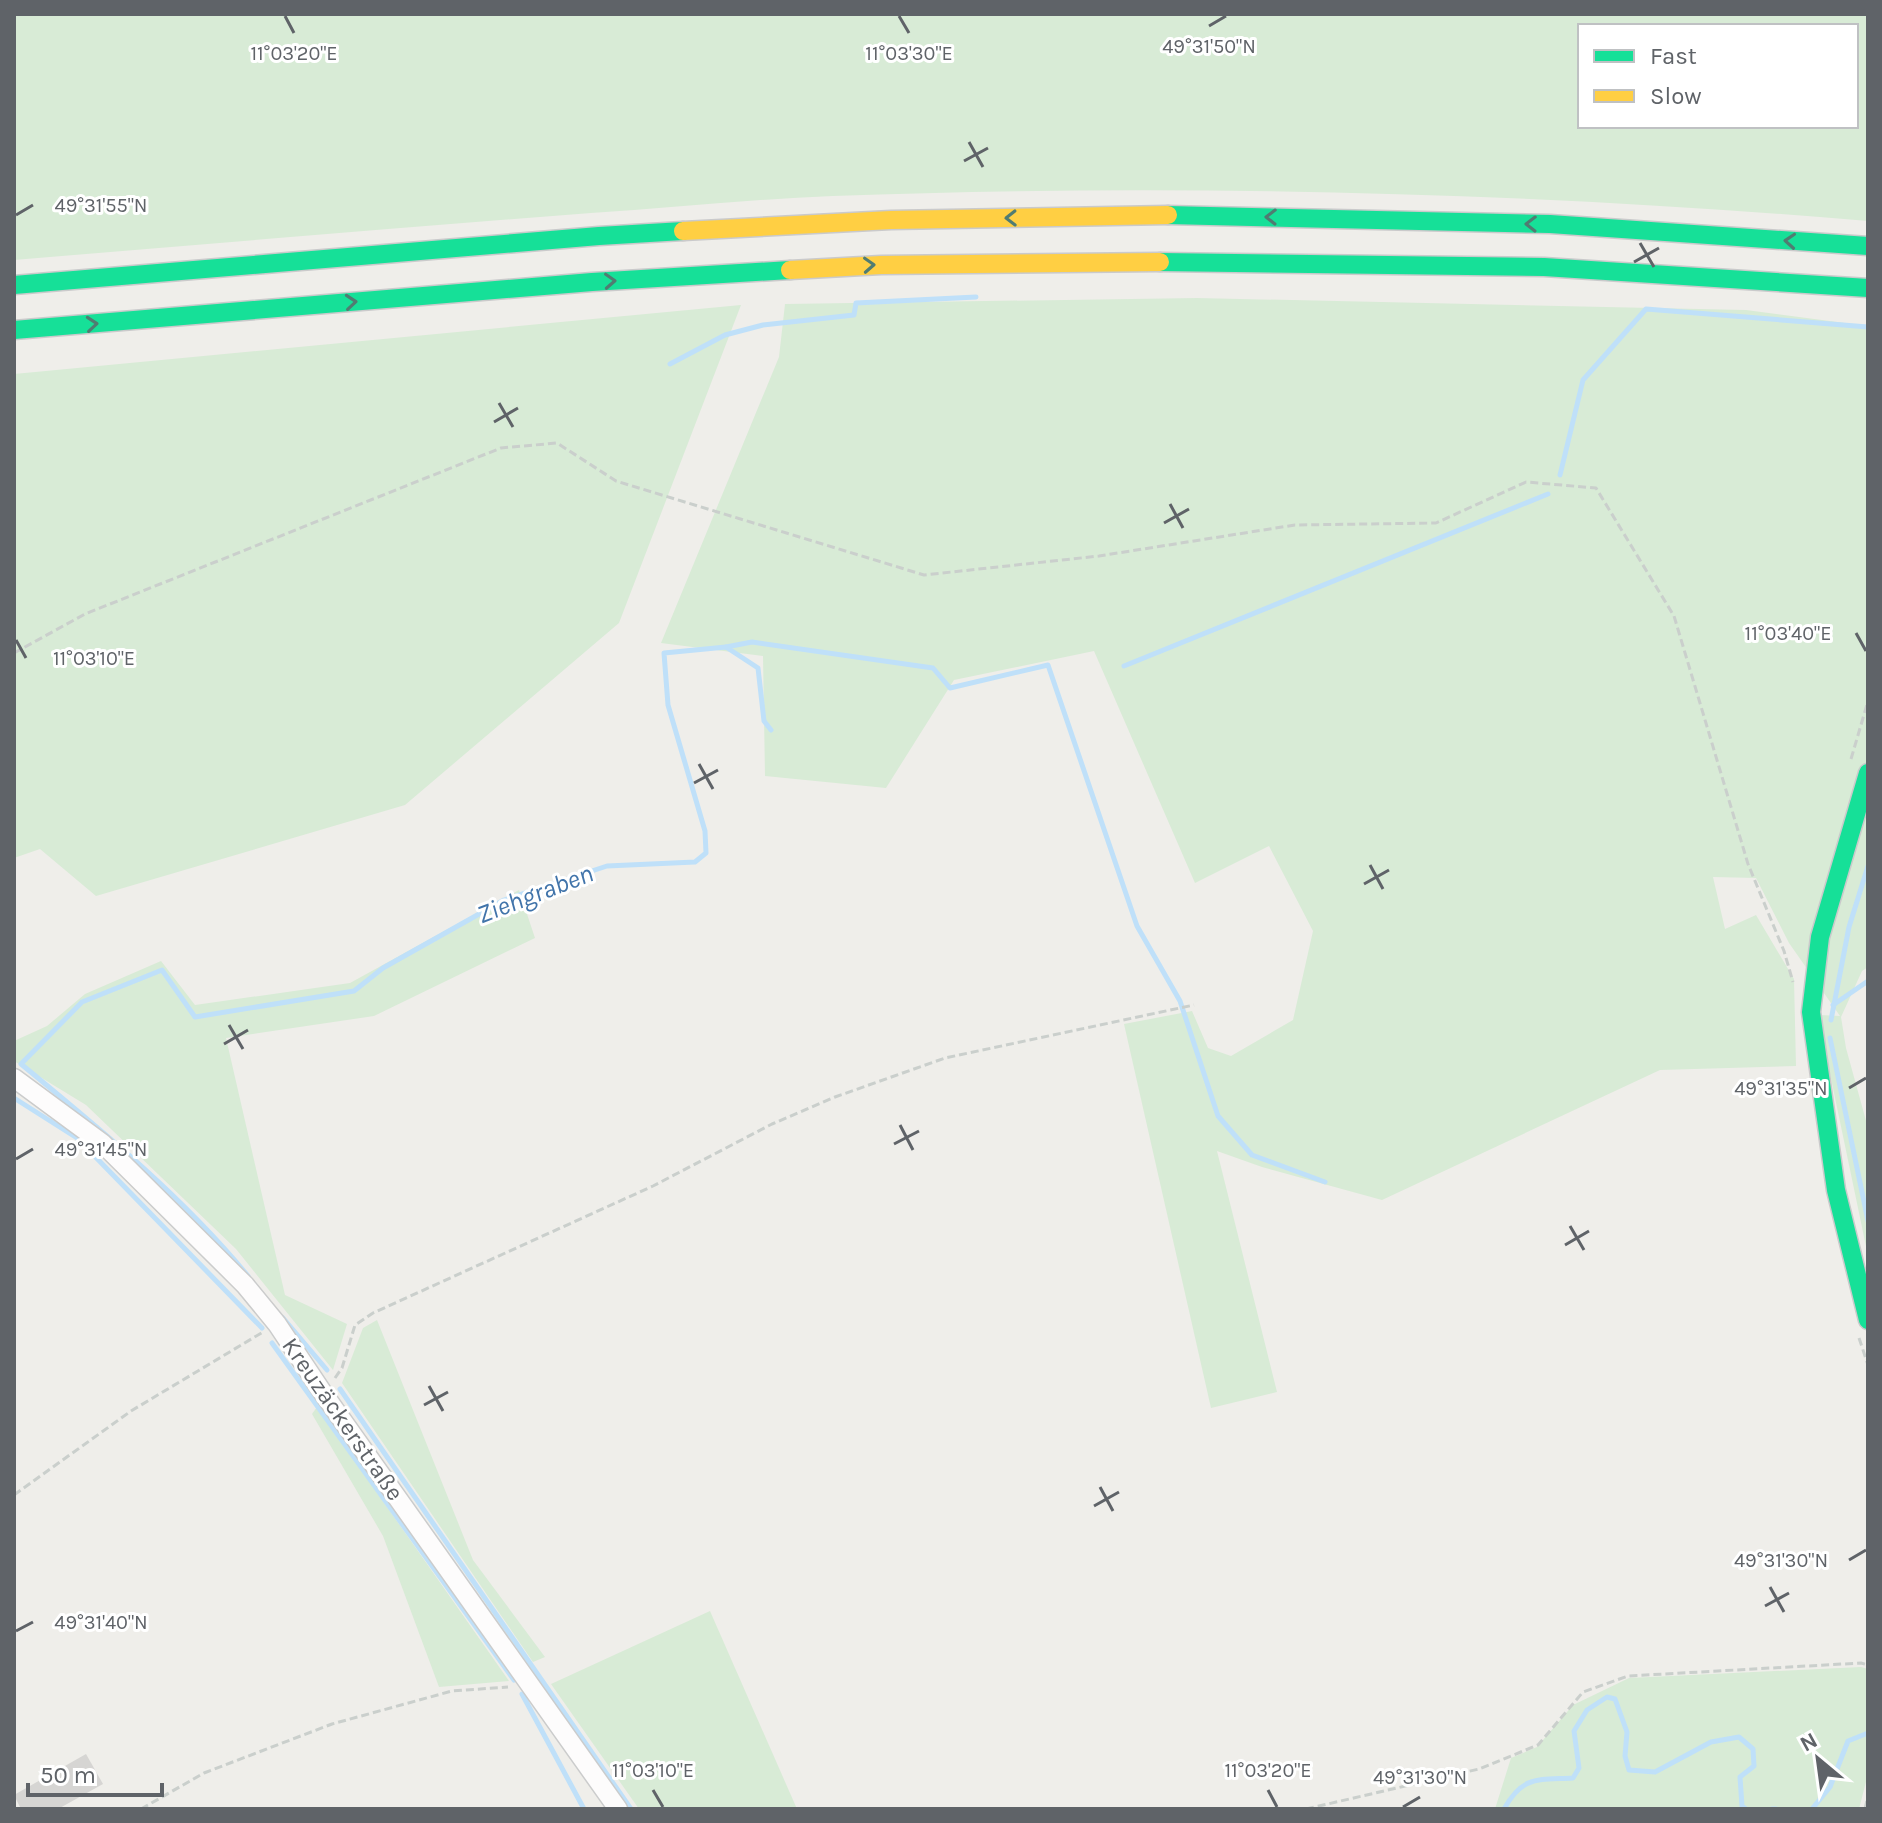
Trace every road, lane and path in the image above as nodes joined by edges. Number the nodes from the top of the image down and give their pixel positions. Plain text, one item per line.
1 (1868, 246) edge
2 (14, 285) edge
3 (1868, 288) edge
4 (14, 330) edge
5 (14, 653) edge
6 (1868, 773) edge
7 (1795, 988) dead end
8 (1194, 1005) dead end
9 (14, 1078) edge
10 (1868, 1320) edge
11 (277, 1324) junction
12 (323, 1393) junction
13 (14, 1495) edge
14 (1868, 1665) edge
15 (532, 1685) junction
16 (1868, 1796) edge
17 (141, 1809) edge
18 (618, 1809) edge
19 (1306, 1809) edge
20 (1865, 1809) edge

1 -> 2 main road
4 -> 3 main road
5 - 7 path
6 - 10 main road
8 - 12 path
9 - 11 street, Kreuzäckerstraße
11 - 12 street, Kreuzäckerstraße
11 - 13 path
12 - 15 street, Kreuzäckerstraße
14 - 19 path
15 - 17 path
15 - 18 street, Kreuzäckerstraße
16 - 20 path

